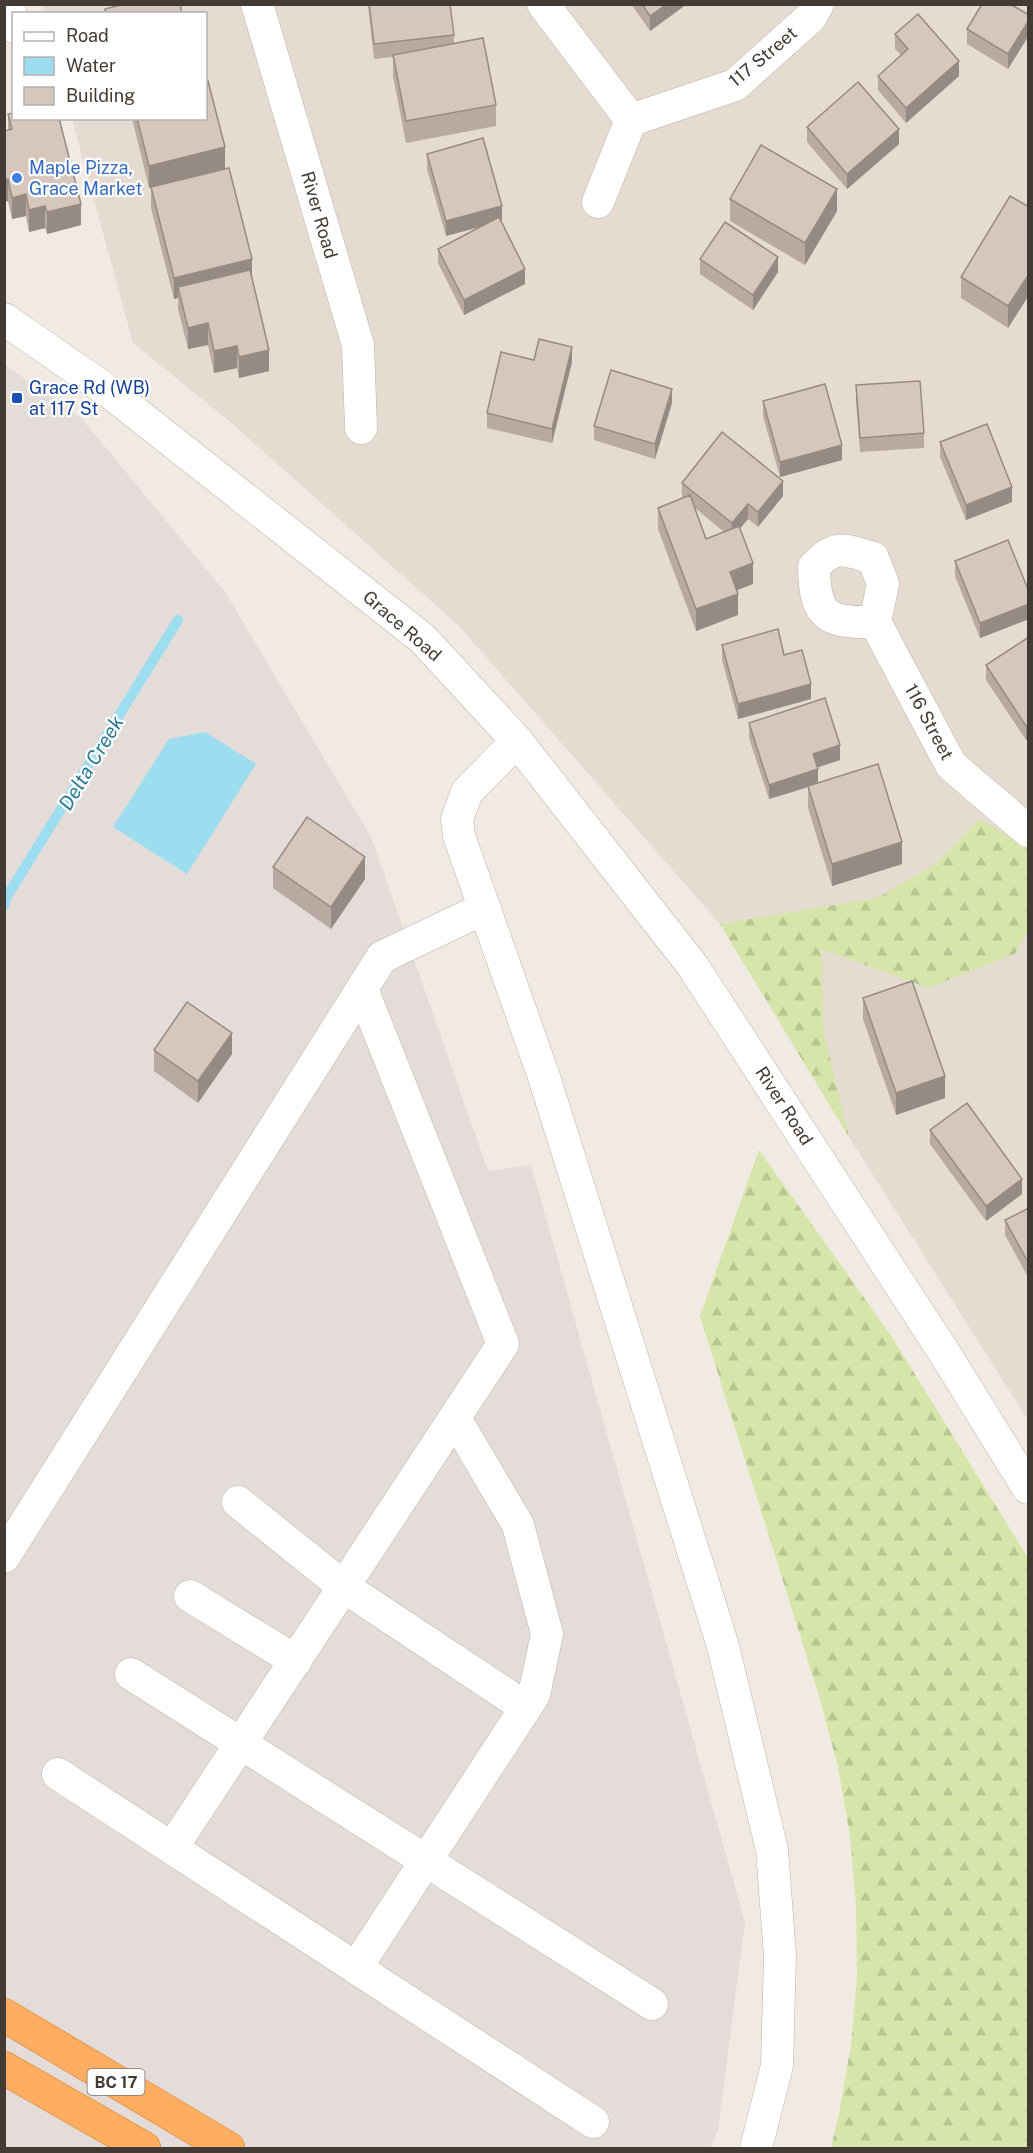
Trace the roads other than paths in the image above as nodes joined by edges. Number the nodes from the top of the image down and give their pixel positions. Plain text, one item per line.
1 (8, 4) edge
2 (257, 4) edge
3 (543, 4) edge
4 (818, 4) edge
5 (12, 19) edge
6 (631, 120) junction
7 (598, 202) dead end
8 (4, 319) edge
9 (361, 428) dead end
10 (875, 622) dead end
11 (517, 741) junction
12 (1029, 831) edge
13 (485, 908) junction
14 (362, 989) junction
15 (455, 1418) junction
16 (1029, 1488) edge
17 (237, 1502) dead end
18 (4, 1557) edge
19 (344, 1587) junction
20 (190, 1596) dead end
21 (296, 1661) junction
22 (131, 1674) dead end
23 (525, 1707) junction
24 (241, 1744) junction
25 (58, 1774) dead end
26 (172, 1848) junction
27 (426, 1861) junction
28 (356, 1968) junction
29 (652, 2004) dead end
30 (4, 2015) edge
31 (4, 2068) edge
32 (593, 2122) dead end
33 (144, 2148) edge
34 (228, 2148) edge
35 (756, 2148) edge

1 - 5 street
2 - 9 street, River Road
3 - 6 street
4 - 6 street, 117 Street
6 - 7 street
8 - 11 street, Grace Road
10 - 12 street, 116 Street
11 - 13 street
11 - 16 street, River Road
13 - 14 street
13 - 35 street
14 - 15 street
14 - 18 street
15 - 19 street
15 - 23 street
17 - 19 street
19 - 21 street
19 - 23 street
20 - 21 street
21 - 24 street
22 - 24 street
23 - 27 street
24 - 26 street
24 - 27 street
25 - 26 street
26 - 28 street
27 - 28 street
27 - 29 street
28 - 32 street
30 - 34 highway, BC 17
31 - 33 highway, BC 17

